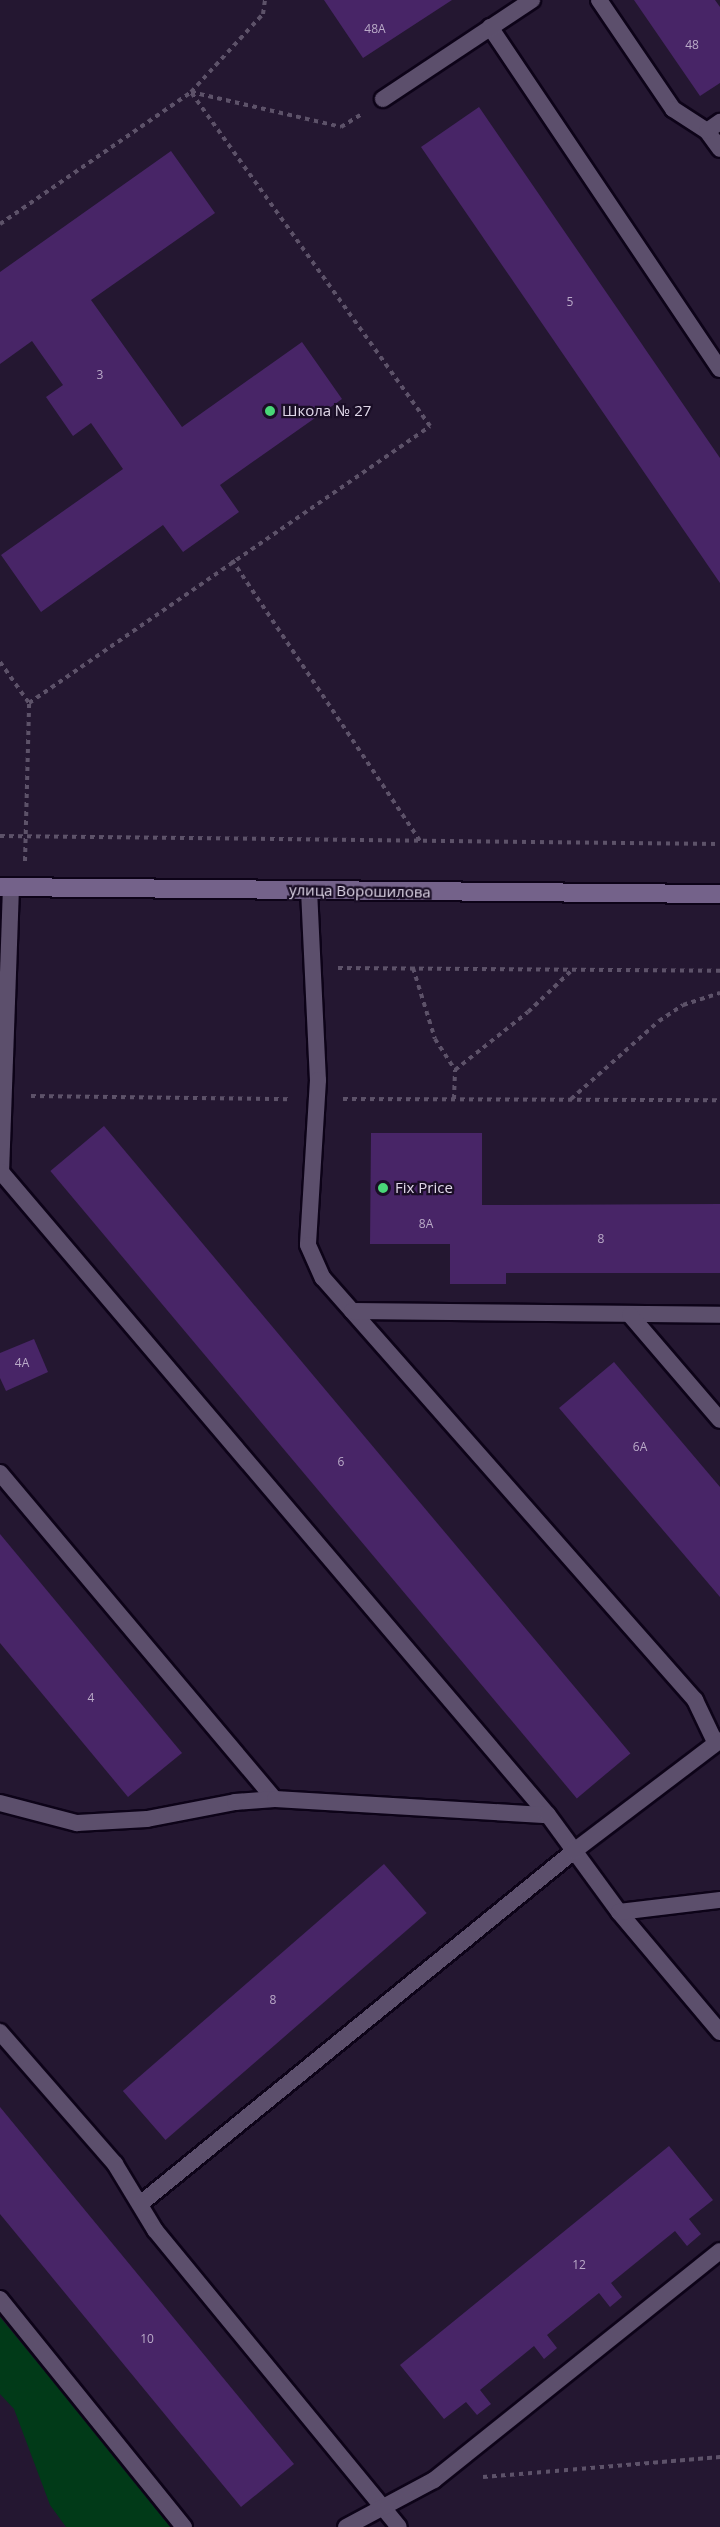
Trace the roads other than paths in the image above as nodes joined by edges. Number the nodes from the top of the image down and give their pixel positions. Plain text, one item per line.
1 (532, 0) edge
2 (599, 0) edge
3 (489, 27) junction
4 (383, 99) road end
5 (714, 127) edge
6 (720, 149) edge
7 (720, 369) edge
8 (5, 887) edge
9 (309, 890) junction
10 (720, 894) edge
11 (352, 1311) junction
12 (630, 1315) junction
13 (720, 1315) edge
14 (720, 1420) edge
15 (0, 1473) edge
16 (717, 1741) edge
17 (275, 1799) junction
18 (0, 1803) edge
19 (548, 1815) junction
20 (574, 1851) junction
21 (720, 1900) edge
22 (619, 1912) junction
23 (0, 2032) edge
24 (720, 2032) edge
25 (140, 2204) junction
26 (720, 2251) edge
27 (0, 2299) edge
28 (383, 2508) junction
29 (184, 2527) edge
30 (346, 2527) edge
31 (399, 2527) edge

1 - 3 lane
2 - 5 lane
3 - 4 lane
3 - 7 lane
5 - 6 lane
8 - 9 main road, улица Ворошилова
8 - 19 lane
9 - 10 main road, улица Ворошилова
9 - 11 lane
11 - 12 lane
11 - 16 lane
12 - 13 lane
12 - 14 lane
15 - 17 lane
16 - 20 lane
17 - 18 lane
17 - 19 lane
19 - 20 lane
20 - 22 lane
20 - 25 lane
21 - 22 lane
22 - 24 lane
23 - 25 lane
25 - 28 lane
26 - 28 lane
27 - 29 lane
28 - 30 lane
28 - 31 lane

